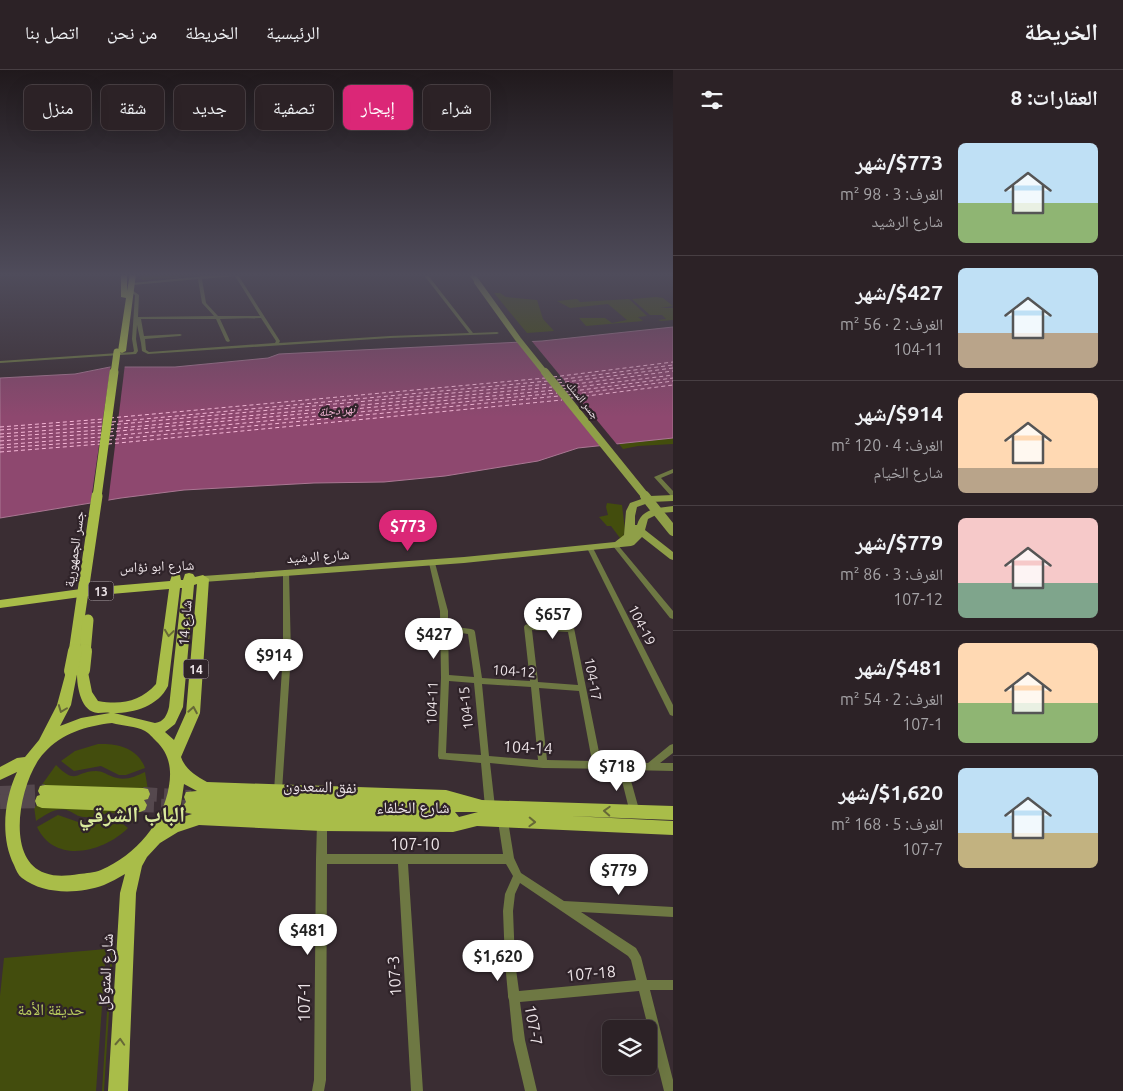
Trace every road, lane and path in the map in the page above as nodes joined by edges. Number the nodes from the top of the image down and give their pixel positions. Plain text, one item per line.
1 (125, 322) edge
2 (136, 322) edge
3 (138, 322) edge
4 (219, 322) edge
5 (265, 322) edge
6 (462, 322) edge
7 (507, 322) edge
8 (511, 322) edge
9 (497, 332) dead end
10 (472, 334) junction
11 (180, 335) dead end
12 (142, 338) junction
13 (228, 341) dead end
14 (200, 343) dead end
15 (277, 343) junction
16 (201, 350) junction
17 (0, 362) edge
18 (673, 471) edge
19 (673, 497) edge
20 (673, 509) edge
21 (673, 521) edge
22 (635, 527) junction
23 (673, 531) edge
24 (631, 543) junction
25 (615, 545) junction
26 (658, 547) junction
27 (590, 548) junction
28 (673, 557) edge
29 (432, 563) junction
30 (286, 572) junction
31 (203, 579) junction
32 (183, 581) junction
33 (0, 597) edge
34 (0, 604) edge
35 (673, 616) edge
36 (445, 628) junction
37 (77, 671) junction
38 (445, 678) junction
39 (478, 680) junction
40 (534, 684) junction
41 (582, 688) junction
42 (93, 704) junction
43 (673, 713) edge
44 (118, 718) junction
45 (152, 729) junction
46 (43, 744) junction
47 (673, 748) edge
48 (442, 756) joint
49 (26, 760) junction
50 (486, 760) junction
51 (176, 761) junction
52 (543, 764) junction
53 (597, 764) junction
54 (622, 765) junction
55 (650, 766) junction
56 (673, 767) edge
57 (0, 774) edge
58 (278, 791) junction
59 (44, 796) tunnel mouth
60 (142, 800) tunnel mouth
61 (190, 802) tunnel mouth
62 (480, 811) junction
63 (635, 813) junction
64 (673, 813) edge
65 (503, 821) junction
66 (322, 824) junction
67 (0, 825) edge
68 (673, 828) edge
69 (157, 838) junction
70 (139, 857) junction
71 (321, 859) junction
72 (403, 859) junction
73 (509, 859) junction
74 (518, 876) junction
75 (563, 906) junction
76 (673, 912) edge
77 (643, 985) junction
78 (673, 985) edge
79 (512, 997) junction
80 (118, 1091) edge
81 (318, 1091) edge
82 (417, 1091) edge
83 (531, 1091) edge
84 (670, 1091) edge

1 - 37 main road, جسر الجمهورية, bridge
2 - 17 street
3 - 12 street
4 - 13 street
5 - 15 street
6 - 10 street
7 - 23 main road, جسر السنك, bridge
8 - 21 main road, جسر السنك
9 - 10 street
10 - 15 street
11 - 12 street
12 - 16 street
14 - 16 street
15 - 16 street
18 - 19 street
19 - 22 main road
20 - 22 main road
22 - 24 main road
22 - 25 main road
22 - 26 main road
24 - 25 main road, شارع الرشيد
24 - 26 main road, شارع الرشيد
25 - 27 main road, شارع الرشيد
25 - 35 street
26 - 28 main road
27 - 29 main road, شارع الرشيد
27 - 43 street, 104-19
29 - 30 main road, شارع الرشيد
29 - 36 street, 104-11
30 - 31 main road, شارع الرشيد
30 - 58 street
31 - 32 main road, شارع ابو نؤاس / 13
51 -> 31 main road, شارع 14 / 14
32 - 33 main road, شارع ابو نؤاس / 13
32 - 34 main road, شارع ابو نؤاس / 13
32 -> 42 main road
32 - 45 main road, شارع 14
36 - 38 street, 104-11
36 - 39 street, 104-15
37 - 42 main road, جسر الجمهورية
37 -> 46 main road, جسر الجمهورية
38 - 39 street, 104-12
38 - 48 street, 104-11
39 - 40 street, 104-12
39 - 50 street, 104-15
40 - 41 street, 104-12
40 - 41 street, 104-17
40 - 52 street, 104-17
41 - 53 street, 104-17
42 - 44 main road
44 - 45 main road
44 - 46 main road
45 - 51 main road
46 - 49 main road
47 - 55 street
48 - 50 street, 104-14
49 - 57 main road
49 - 67 main road
50 - 52 street, 104-14
50 - 62 street, 104-15
51 - 58 main road, شارع الخلفاء
51 - 69 main road
52 - 53 street, 104-14
53 - 54 street, 104-14
54 - 55 street, 104-14
54 - 63 street
55 - 56 street, 104-14
58 - 62 main road, شارع الخلفاء
59 - 60 main road
61 - 62 main road, نفق السعدون
63 -> 62 main road, شارع الخلفاء
62 - 65 main road, شارع الخلفاء
62 - 66 main road, شارع الخلفاء
63 - 64 main road, شارع الخلفاء
65 -> 68 main road, شارع الخلفاء
65 - 73 street
66 - 69 main road, شارع الخلفاء
66 - 71 street, 107-1
67 - 70 main road
69 - 70 main road
80 -> 70 main road, شارع المتوكل
71 - 72 street, 107-10
71 - 81 street, 107-1
72 - 73 street, 107-10
72 - 82 street, 107-3
73 - 74 street
74 - 75 street
74 - 79 street, 107-7
75 - 76 street
75 - 77 street
77 - 78 street, 107-18
77 - 79 street, 107-18
77 - 84 street
79 - 83 street, 107-7

